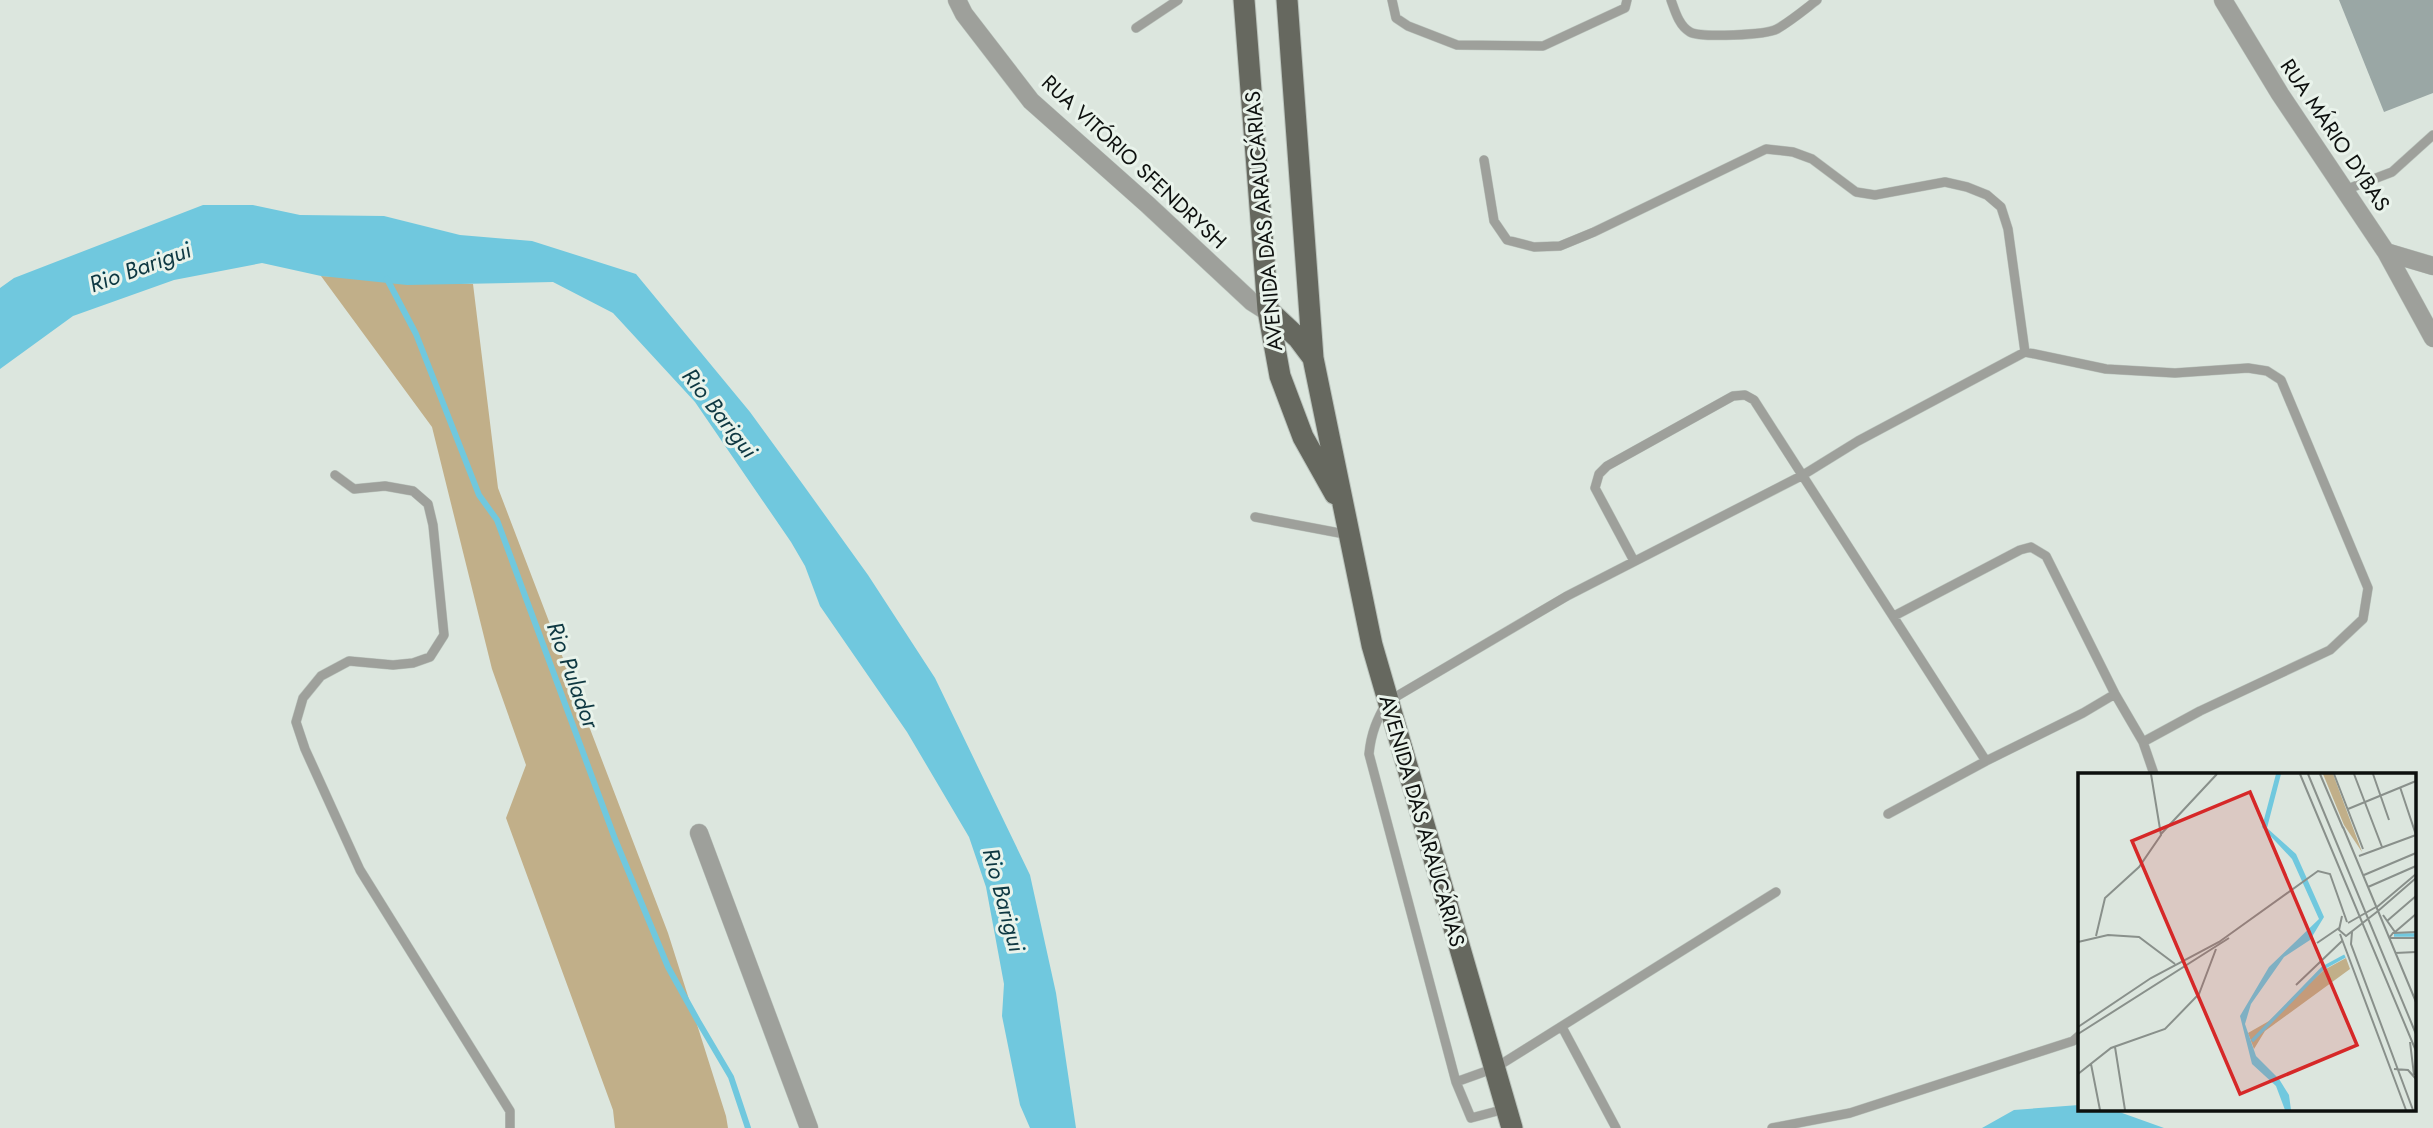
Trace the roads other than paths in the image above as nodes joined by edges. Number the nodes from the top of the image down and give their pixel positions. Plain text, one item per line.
1 (957, 0) edge
2 (1178, 0) edge
3 (1244, 0) edge
4 (1287, 0) edge
5 (1392, 0) edge
6 (1627, 0) edge
7 (1671, 0) edge
8 (1817, 0) edge
9 (2224, 0) edge
10 (1136, 28) dead end
11 (2433, 135) edge
12 (1484, 160) dead end
13 (2345, 190) junction
14 (2386, 252) junction
15 (2433, 266) edge
16 (1268, 310) junction
17 (2433, 338) edge
18 (2025, 352) junction
19 (1313, 358) junction
20 (335, 475) dead end
21 (1803, 475) junction
22 (1345, 511) junction
23 (1255, 517) dead end
24 (1350, 535) junction
25 (1634, 561) junction
26 (1894, 616) junction
27 (2115, 694) junction
28 (1387, 702) junction
29 (2143, 742) junction
30 (1986, 761) junction
31 (2153, 773) edge
32 (1888, 814) dead end
33 (699, 833) dead end
34 (1776, 892) dead end
35 (1562, 1027) junction
36 (2078, 1037) edge
37 (1495, 1068) junction
38 (1456, 1082) junction
39 (1509, 1118) edge
40 (510, 1128) edge
41 (809, 1128) edge
42 (1616, 1128) edge
43 (1772, 1128) edge

1 - 16 street, RUA VITÓRIO SFENDRYSH
2 - 10 lane
3 - 16 main road, AVENIDA DAS ARAUCÁRIAS
4 - 19 main road, AVENIDA DAS ARAUCÁRIAS
5 - 6 lane
7 - 8 lane
9 - 13 street, RUA MÁRIO DYBAS
11 - 13 lane
12 - 18 lane
13 - 14 street, RUA MÁRIO DYBAS
14 - 15 street
14 - 17 street, RUA MÁRIO DYBAS
16 - 19 main road
16 - 22 main road, AVENIDA DAS ARAUCÁRIAS
18 - 21 lane
18 - 29 lane
19 - 22 main road, AVENIDA DAS ARAUCÁRIAS
20 - 40 lane
21 - 25 lane
21 - 25 lane
21 - 26 lane
22 - 24 main road, AVENIDA DAS ARAUCÁRIAS
23 - 24 lane
24 - 28 main road, AVENIDA DAS ARAUCÁRIAS
25 - 28 lane
26 - 27 lane
26 - 30 lane
27 - 29 lane
27 - 30 lane
28 - 37 main road, AVENIDA DAS ARAUCÁRIAS
28 - 38 lane
29 - 31 lane
30 - 32 lane
33 - 41 street
34 - 35 lane
35 - 37 lane
35 - 42 lane
36 - 43 lane
37 - 38 lane
37 - 39 main road, AVENIDA DAS ARAUCÁRIAS
38 - 39 lane

